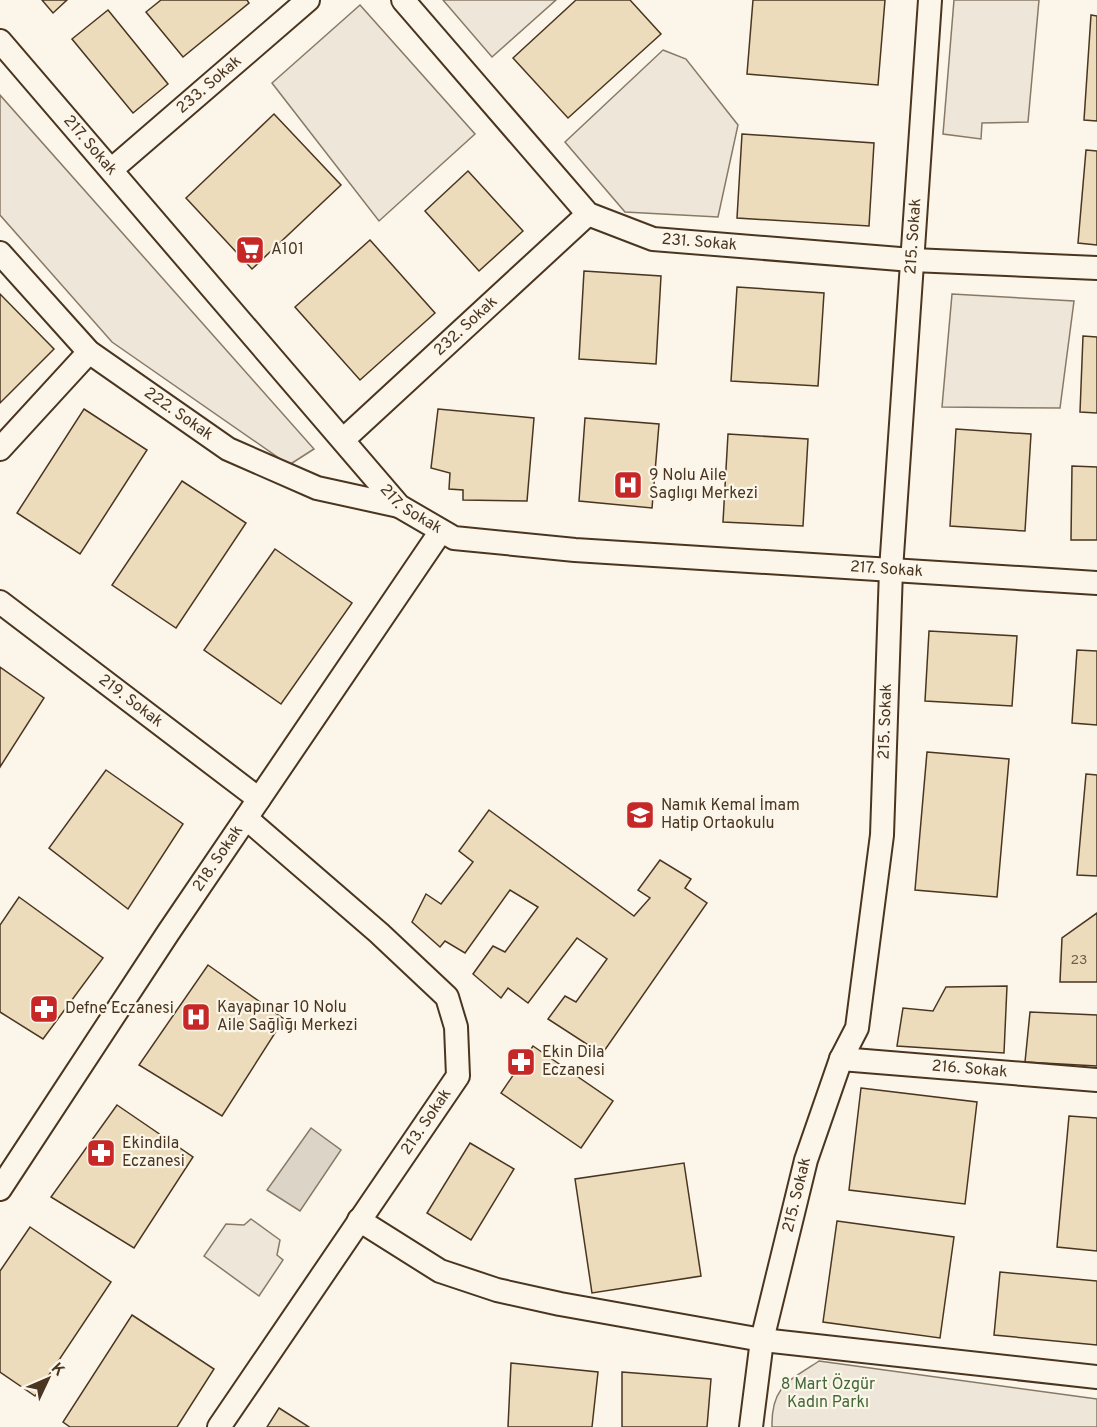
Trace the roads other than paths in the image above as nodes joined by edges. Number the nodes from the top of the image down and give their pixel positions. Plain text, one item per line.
1 (308, 0) edge
2 (403, 0) edge
3 (930, 0) edge
4 (0, 41) edge
5 (111, 170) junction
6 (588, 214) junction
7 (0, 253) edge
8 (912, 260) junction
9 (1097, 268) edge
10 (89, 352) junction
11 (344, 439) junction
12 (0, 449) edge
13 (399, 506) junction
14 (441, 531) junction
15 (891, 570) junction
16 (1097, 583) edge
17 (0, 602) edge
18 (260, 799) junction
19 (246, 819) junction
20 (841, 1059) junction
21 (1097, 1080) edge
22 (0, 1190) edge
23 (359, 1220) junction
24 (762, 1340) junction
25 (1097, 1377) edge
26 (219, 1427) edge
27 (750, 1427) edge

1 - 5 street, 233. Sokak
2 - 6 street, 231. Sokak
3 - 8 street, 215. Sokak
4 - 5 street, 217. Sokak
5 - 11 street, 217. Sokak
6 - 8 street, 231. Sokak
6 - 11 street, 232. Sokak
7 - 10 street, 222. Sokak
8 - 9 street, 231. Sokak
8 - 15 street, 215. Sokak
10 - 12 street
10 - 13 street, 222. Sokak
11 - 13 street, 217. Sokak
13 - 14 street, 217. Sokak
14 - 15 street, 217. Sokak
14 - 18 street, 218. Sokak
15 - 16 street, 217. Sokak
15 - 20 street, 215. Sokak
17 - 18 street, 219. Sokak
18 - 19 street, 218. Sokak
19 - 22 street, 218. Sokak
19 - 23 street, 213. Sokak
20 - 21 street, 216. Sokak
20 - 24 street, 215. Sokak
23 - 24 street
23 - 26 street, 213. Sokak
24 - 25 street
24 - 27 street, 215. Sokak

